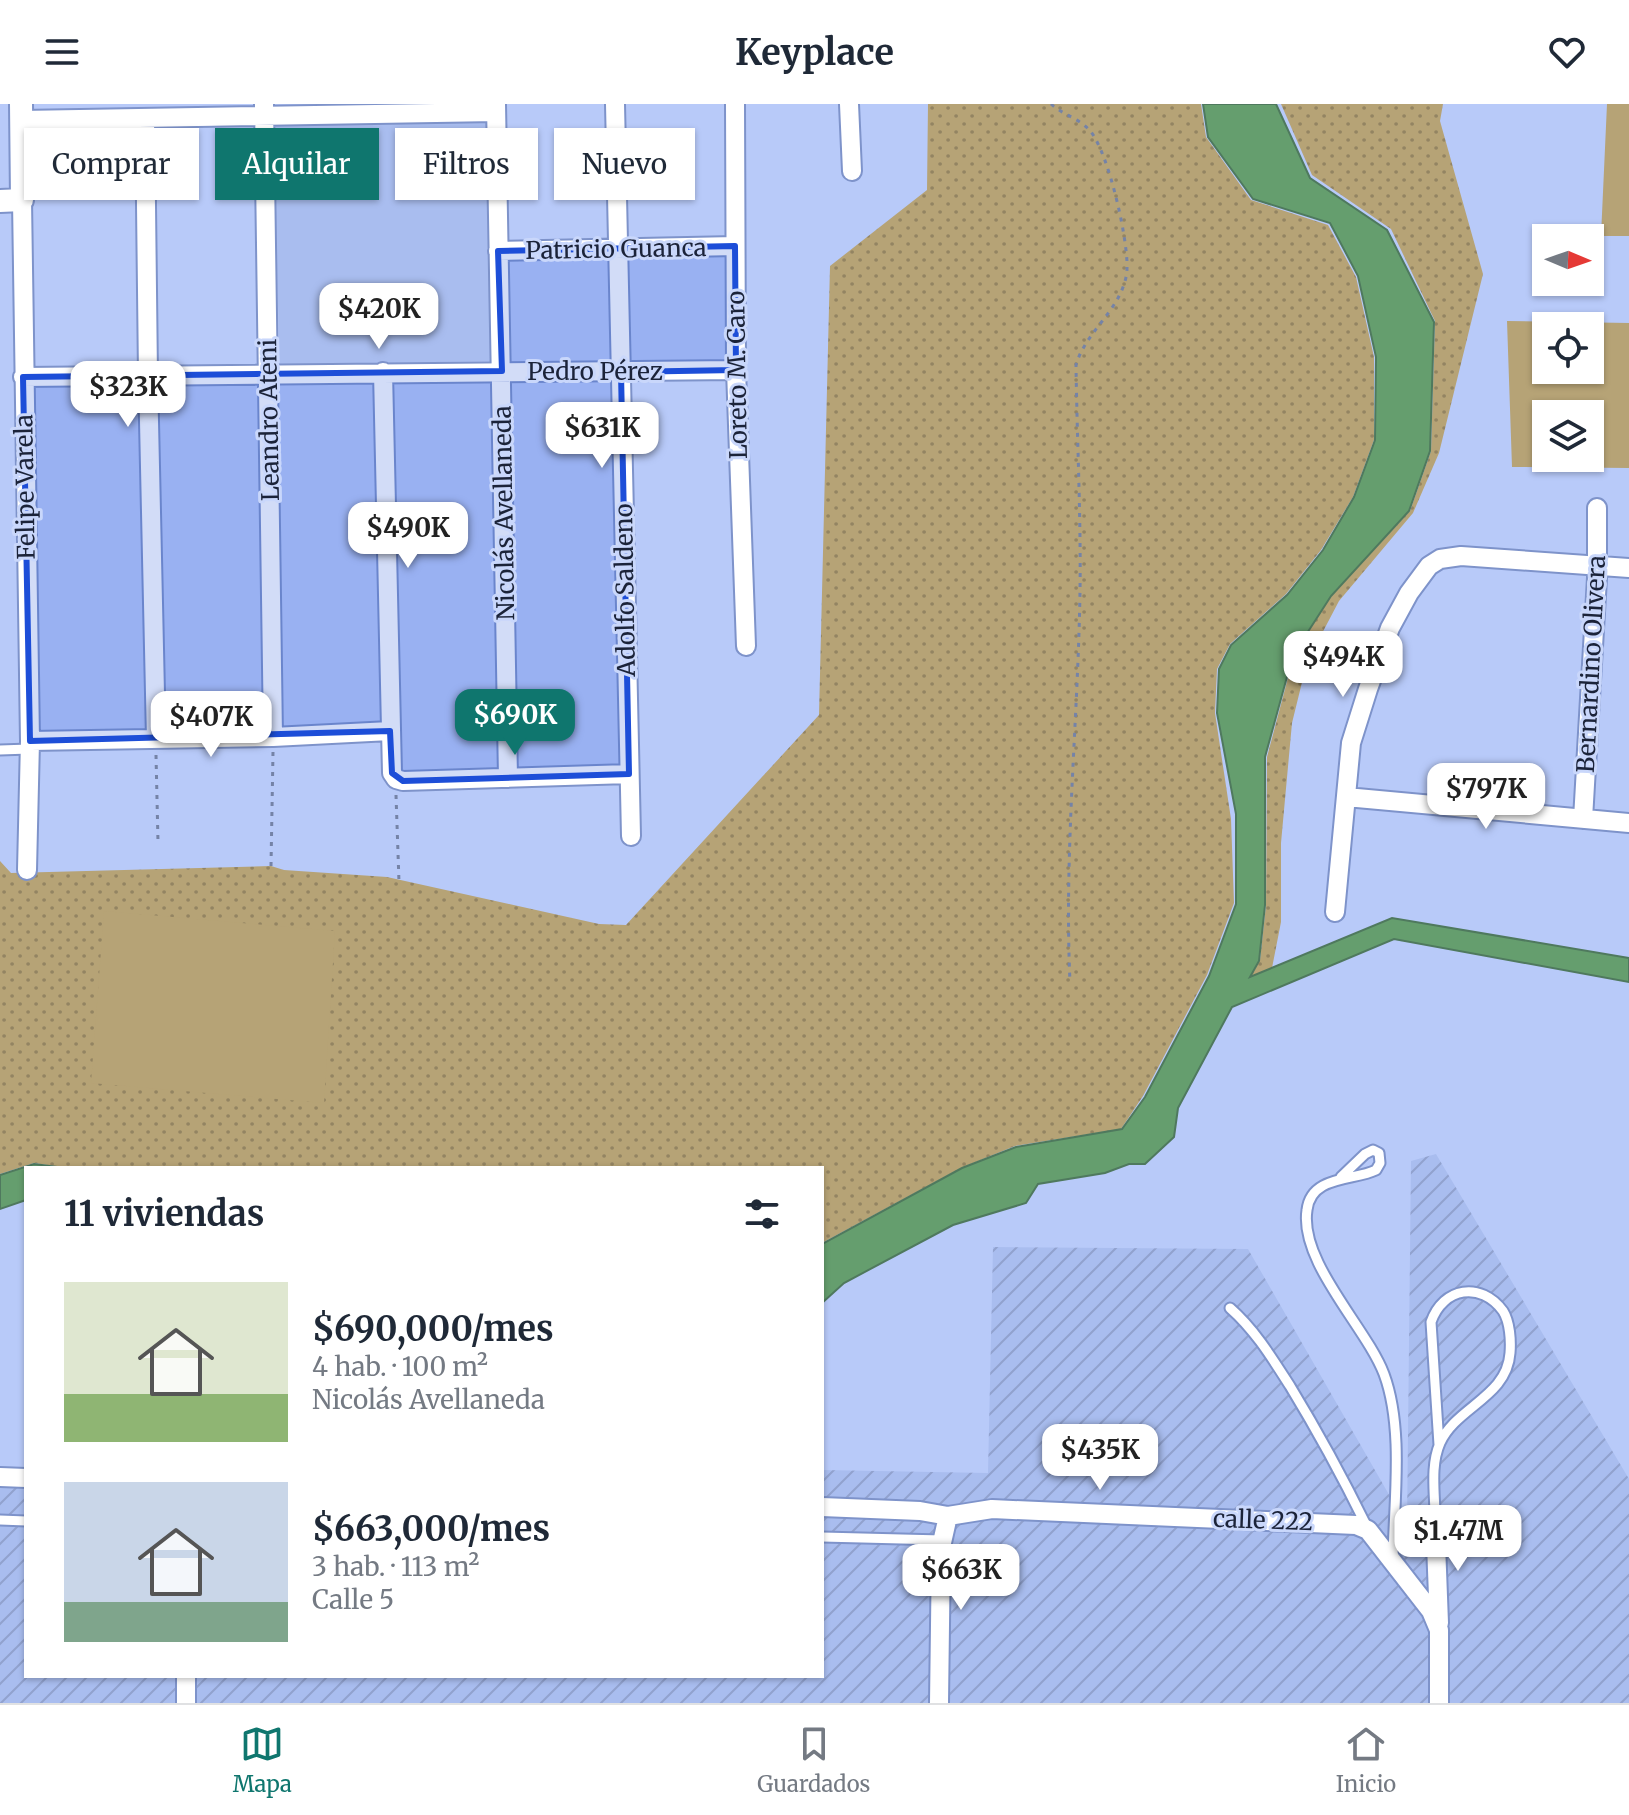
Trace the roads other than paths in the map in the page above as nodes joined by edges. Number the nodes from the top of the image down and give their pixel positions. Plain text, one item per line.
1 (615, 104) edge
2 (735, 104) edge
3 (849, 104) edge
4 (496, 108) edge
5 (264, 110) edge
6 (21, 112) edge
7 (145, 119) junction
8 (852, 171) dead end
9 (11, 200) edge
10 (735, 246) junction
11 (616, 249) junction
12 (498, 251) junction
13 (736, 370) junction
14 (502, 371) junction
15 (383, 372) junction
16 (621, 372) junction
17 (269, 373) junction
18 (148, 376) junction
19 (23, 377) junction
20 (1597, 508) dead end
21 (1596, 565) junction
22 (1629, 568) edge
23 (746, 646) dead end
24 (390, 731) junction
25 (273, 737) junction
26 (156, 739) junction
27 (29, 745) junction
28 (0, 750) edge
29 (629, 774) junction
30 (508, 778) junction
31 (1346, 797) junction
32 (1583, 819) junction
33 (1629, 823) edge
34 (631, 836) dead end
35 (27, 870) dead end
36 (1335, 912) dead end
37 (1341, 1177) dead end
38 (1230, 1308) dead end
39 (1439, 1445) junction
40 (0, 1477) edge
41 (24, 1478) edge
42 (824, 1507) edge
43 (948, 1516) junction
44 (1435, 1517) joint
45 (0, 1520) edge
46 (24, 1521) edge
47 (1368, 1530) junction
48 (824, 1537) edge
49 (942, 1540) junction
50 (1393, 1561) junction
51 (1439, 1630) junction
52 (186, 1678) edge
53 (186, 1703) edge
54 (939, 1703) edge
55 (1439, 1703) edge

1 - 11 street, Adolfo Saldeno
2 - 10 street, Loreto M. Caro
3 - 8 street
4 - 5 street
4 - 12 street, Nicolás Avellaneda
5 - 7 street
5 - 17 street, Leandro Ateni
6 - 7 street
6 - 9 street, Felipe Varela
7 - 18 street
9 - 19 street, Felipe Varela
10 - 11 street, Patricio Guanca
10 - 13 street, Loreto M. Caro
11 - 12 street, Patricio Guanca
11 - 16 street, Adolfo Saldeno
12 - 14 street, Nicolás Avellaneda
13 - 16 street, Pedro Pérez
13 - 23 street, Loreto M. Caro
14 - 15 street, Pedro Pérez
14 - 16 street, Pedro Pérez
14 - 30 street, Nicolás Avellaneda
15 - 17 street, Pedro Pérez
15 - 24 street
16 - 29 street, Adolfo Saldeno
17 - 18 street, Pedro Pérez
17 - 25 street, Leandro Ateni
18 - 19 street, Pedro Pérez
18 - 26 street
19 - 27 street, Felipe Varela
20 - 21 street, Bernardino Olivera
21 - 22 street
21 - 31 street
21 - 32 street, Bernardino Olivera
24 - 25 street
24 - 30 street
25 - 26 street
26 - 27 street
27 - 28 lane
27 - 35 street, Felipe Varela
29 - 30 street
29 - 34 street, Adolfo Saldeno
31 - 32 street
31 - 36 street
32 - 33 street
37 - 50 lane
38 - 47 lane
39 - 39 lane
39 - 44 lane
40 - 41 street
42 - 43 street, calle 222
43 - 47 street, calle 222
43 - 49 street
44 - 51 street
45 - 46 lane
47 - 50 street
48 - 49 lane
49 - 54 street
50 - 51 street
51 - 55 street
52 - 53 street

